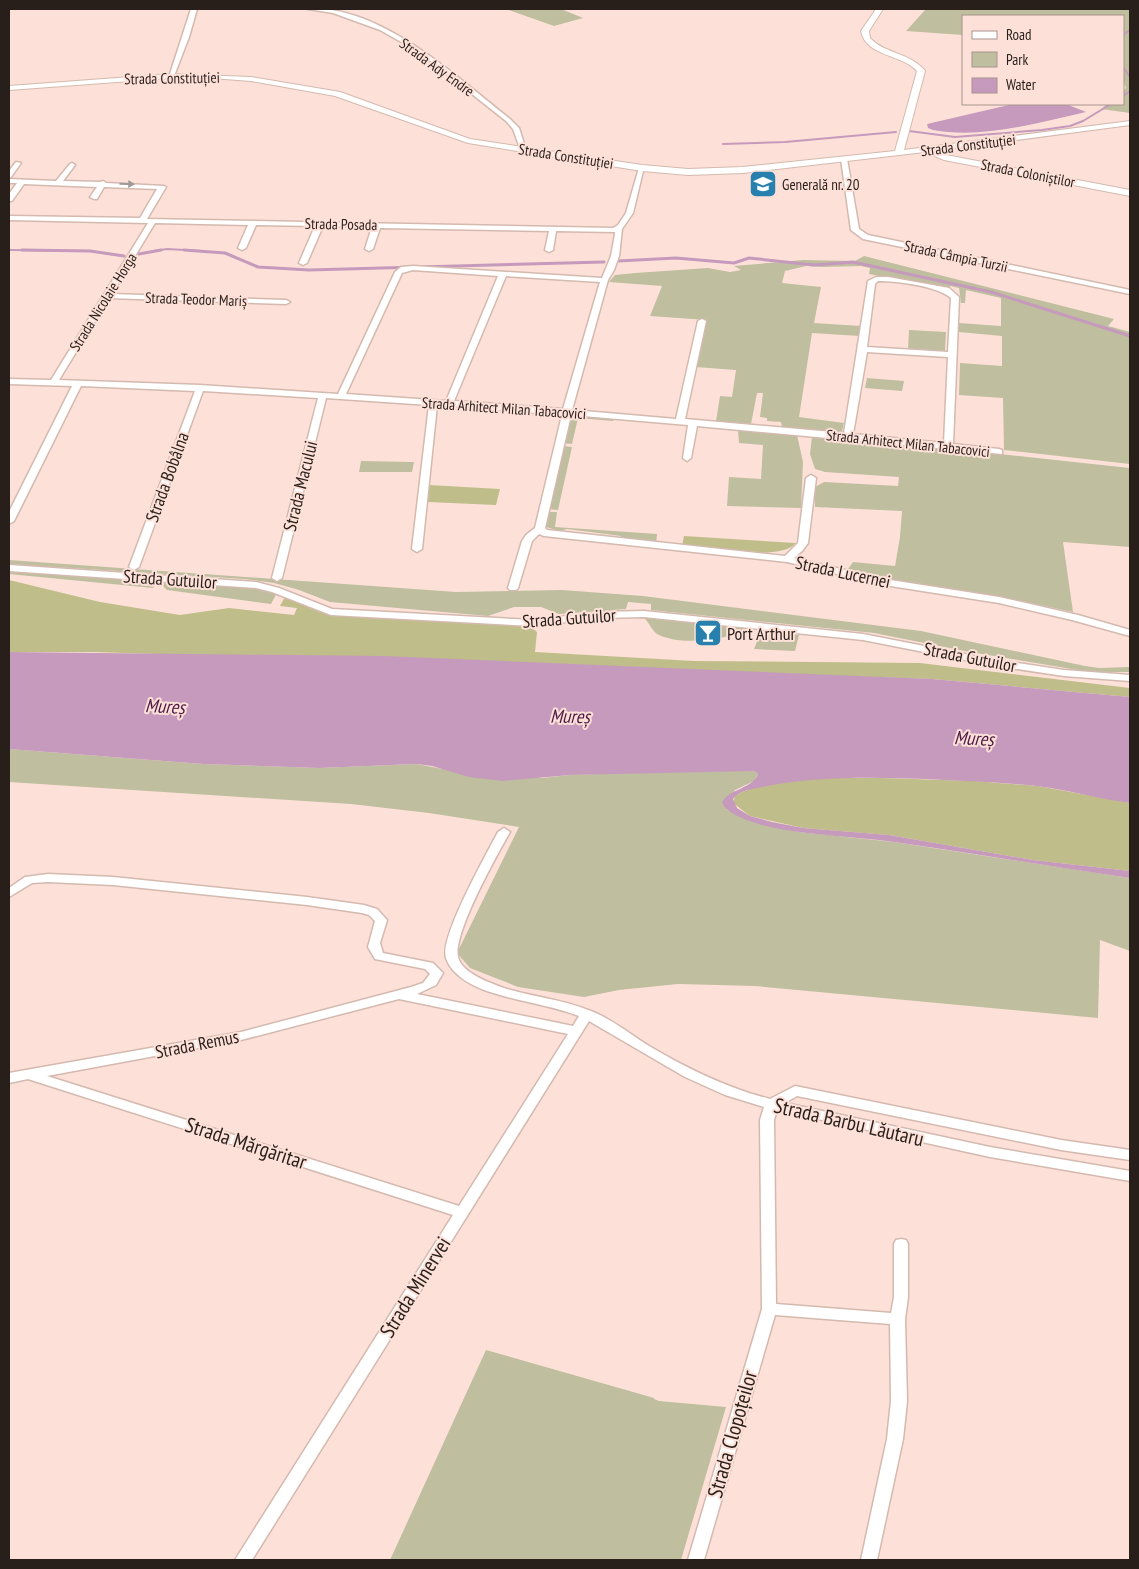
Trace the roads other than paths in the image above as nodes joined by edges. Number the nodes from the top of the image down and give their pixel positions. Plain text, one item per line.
1 (194, 9) edge
2 (311, 9) edge
3 (879, 9) edge
4 (331, 10) edge
5 (171, 76) junction
6 (9, 88) edge
7 (1130, 123) edge
8 (523, 150) junction
9 (926, 150) junction
10 (899, 153) junction
11 (844, 159) junction
12 (18, 163) dead end
13 (72, 165) dead end
14 (642, 168) junction
15 (9, 176) edge
16 (9, 181) edge
17 (22, 181) junction
18 (59, 182) junction
19 (103, 183) junction
20 (1130, 193) edge
21 (94, 197) dead end
22 (9, 199) edge
23 (9, 218) edge
24 (142, 221) junction
25 (152, 222) junction
26 (253, 223) junction
27 (320, 224) junction
28 (377, 224) junction
29 (553, 228) junction
30 (619, 229) junction
31 (242, 248) dead end
32 (369, 249) dead end
33 (549, 250) dead end
34 (303, 263) dead end
35 (503, 274) junction
36 (604, 280) junction
37 (1130, 292) edge
38 (106, 296) junction
39 (286, 302) dead end
40 (702, 321) dead end
41 (863, 349) junction
42 (952, 355) junction
43 (9, 381) edge
44 (54, 382) junction
45 (78, 383) junction
46 (200, 388) junction
47 (323, 394) junction
48 (341, 396) junction
49 (433, 403) junction
50 (449, 404) junction
51 (566, 412) junction
52 (680, 421) junction
53 (693, 422) junction
54 (848, 436) junction
55 (948, 446) junction
56 (999, 452) dead end
57 (687, 458) dead end
58 (810, 478) dead end
59 (9, 521) edge
60 (540, 530) junction
61 (417, 549) dead end
62 (787, 559) junction
63 (134, 566) dead end
64 (9, 568) edge
65 (278, 578) dead end
66 (513, 588) dead end
67 (1130, 632) edge
68 (1130, 678) edge
69 (504, 832) dead end
70 (9, 893) edge
71 (399, 995) junction
72 (587, 1014) junction
73 (577, 1031) junction
74 (30, 1075) junction
75 (9, 1078) edge
76 (772, 1104) junction
77 (1130, 1155) edge
78 (1130, 1176) edge
79 (462, 1212) junction
80 (901, 1244) dead end
81 (768, 1309) junction
82 (897, 1319) junction
83 (242, 1560) edge
84 (696, 1560) edge
85 (869, 1560) edge

1 - 5 street
2 - 4 street, Strada Ady Endre
3 - 10 street
4 - 8 street, Strada Ady Endre
5 - 6 street, Strada Constituției
5 - 8 street, Strada Constituției
7 - 9 street, Strada Constituției
8 - 14 street, Strada Constituției
9 - 10 street, Strada Constituției
9 - 20 street, Strada Coloniștilor
10 - 11 street, Strada Constituției
11 - 14 street, Strada Constituției
11 - 37 street, Strada Câmpia Turzii
12 - 15 street
13 - 18 street
14 - 30 street
16 - 17 street
17 - 18 street
17 - 22 street
18 - 19 street
19 - 21 street
19 -> 24 street
23 - 24 street, Strada Posada
24 - 25 street, Strada Posada
25 - 26 street, Strada Posada
25 - 38 street, Strada Nicolaie Horga
26 - 27 street, Strada Posada
26 - 31 street
27 - 28 street, Strada Posada
27 - 34 street
28 - 29 street, Strada Posada
28 - 32 street
29 - 30 street, Strada Posada
29 - 33 street
30 - 36 street
35 - 36 street
35 - 48 street
35 - 50 street
36 - 51 street
38 - 39 street, Strada Teodor Mariș
38 - 44 street, Strada Nicolaie Horga
40 - 52 street
41 - 42 street
41 - 42 street
41 - 54 street
42 - 55 street
43 - 44 street, Strada Arhitect Milan Tabacovici
44 - 45 street, Strada Arhitect Milan Tabacovici
45 - 46 street, Strada Arhitect Milan Tabacovici
45 - 59 street
46 - 47 street, Strada Arhitect Milan Tabacovici
46 - 63 street, Strada Bobâlna
47 - 48 street, Strada Arhitect Milan Tabacovici
47 - 65 street, Strada Macului
48 - 49 street, Strada Arhitect Milan Tabacovici
49 - 50 street, Strada Arhitect Milan Tabacovici
49 - 61 street
50 - 51 street, Strada Arhitect Milan Tabacovici
51 - 52 street, Strada Arhitect Milan Tabacovici
51 - 60 street
52 - 53 street, Strada Arhitect Milan Tabacovici
53 - 54 street, Strada Arhitect Milan Tabacovici
53 - 57 street
54 - 55 street, Strada Arhitect Milan Tabacovici
55 - 56 street, Strada Arhitect Milan Tabacovici
58 - 62 street
60 - 62 street, Strada Lucernei
60 - 66 street
62 - 67 street, Strada Lucernei
64 - 68 street, Strada Gutuilor
69 - 72 street, Strada Barbu Lăutaru
70 - 71 street
71 - 73 street
71 - 74 street, Strada Remus
72 - 73 street, Strada Minervei
72 - 76 street, Strada Barbu Lăutaru
73 - 79 street, Strada Minervei
74 - 75 street, Strada Remus
74 - 79 street, Strada Mărgăritar
76 - 77 street
76 - 78 street, Strada Barbu Lăutaru
76 - 81 street, Strada Clopoțeilor
79 - 83 street, Strada Minervei
80 - 82 street
81 - 82 street
81 - 84 street, Strada Clopoțeilor
82 - 85 street

